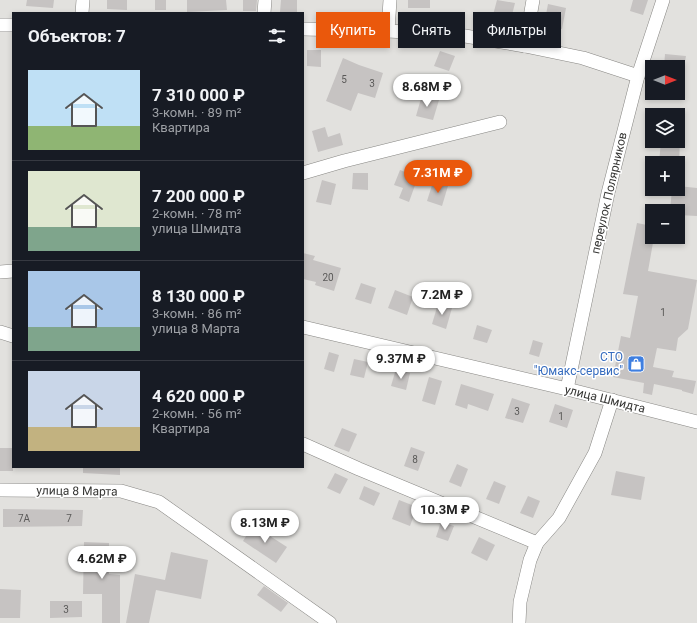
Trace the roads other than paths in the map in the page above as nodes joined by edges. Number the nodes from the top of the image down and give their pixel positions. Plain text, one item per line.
1 (83, 0) edge
2 (265, 0) edge
3 (390, 0) edge
4 (533, 0) edge
5 (663, 0) edge
6 (82, 12) edge
7 (264, 12) edge
8 (389, 12) edge
9 (531, 12) edge
10 (0, 25) edge
11 (12, 25) edge
12 (304, 29) edge
13 (316, 29) edge
14 (390, 31) edge
15 (473, 37) edge
16 (535, 48) edge
17 (638, 76) junction
18 (500, 122) dead end
19 (304, 173) edge
20 (12, 271) edge
21 (0, 272) edge
22 (304, 327) edge
23 (0, 332) edge
24 (12, 336) edge
25 (567, 389) junction
26 (612, 400) junction
27 (697, 422) edge
28 (304, 444) edge
29 (0, 490) edge
30 (537, 543) junction
31 (330, 623) edge
32 (519, 623) edge

1 - 6 street
2 - 7 street
3 - 8 street
4 - 9 street
5 - 17 street, переулок Полярников
10 - 11 street
12 - 13 street
14 - 15 street
16 - 17 street
17 - 25 street, переулок Полярников
18 - 19 street
20 - 21 street
22 - 25 street, улица Шмидта
23 - 24 street
25 - 26 street, улица Шмидта
26 - 27 street, улица Шмидта
26 - 30 street
28 - 30 street
29 - 31 street, улица 8 Марта
30 - 32 street

